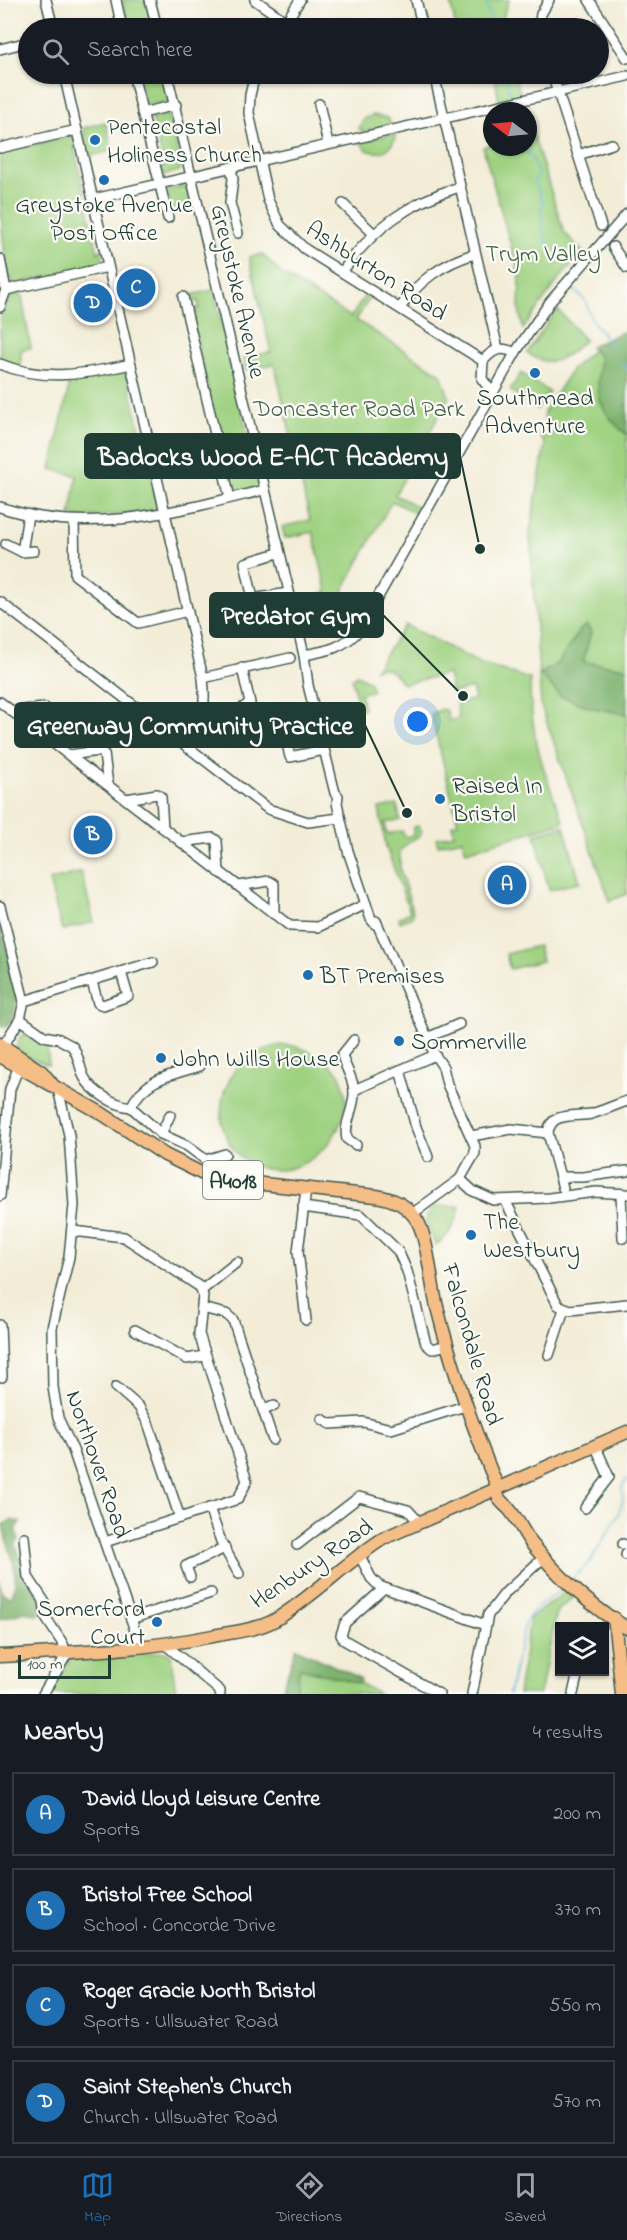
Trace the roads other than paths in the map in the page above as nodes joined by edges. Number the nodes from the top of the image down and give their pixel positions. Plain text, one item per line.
1 (46, 0) edge
2 (116, 0) edge
3 (150, 0) edge
4 (255, 0) edge
5 (300, 0) edge
6 (416, 0) edge
7 (549, 0) edge
8 (589, 0) edge
9 (50, 18) edge
10 (120, 18) edge
11 (154, 18) edge
12 (275, 18) edge
13 (289, 18) edge
14 (420, 18) edge
15 (541, 18) edge
16 (601, 18) edge
17 (609, 31) edge
18 (18, 44) edge
19 (0, 49) edge
20 (627, 58) edge
21 (627, 76) edge
22 (609, 80) edge
23 (66, 84) edge
24 (135, 84) edge
25 (171, 84) edge
26 (253, 84) edge
27 (436, 84) edge
28 (555, 84) edge
29 (592, 84) edge
30 (558, 92) junction
31 (319, 104) dead end
32 (176, 105) junction
33 (142, 113) junction
34 (444, 118) junction
35 (77, 130) junction
36 (328, 144) junction
37 (612, 144) dead end
38 (0, 148) edge
39 (578, 155) junction
40 (259, 161) junction
41 (231, 167) junction
42 (193, 176) junction
43 (160, 184) junction
44 (459, 187) junction
45 (94, 199) junction
46 (344, 204) dead end
47 (627, 214) edge
48 (168, 218) dead end
49 (601, 226) dead end
50 (238, 232) dead end
51 (373, 233) junction
52 (613, 247) dead end
53 (474, 254) junction
54 (0, 259) edge
55 (108, 267) junction
56 (627, 268) edge
57 (342, 272) junction
58 (6, 290) junction
59 (183, 297) dead end
60 (197, 305) dead end
61 (0, 307) edge
62 (186, 307) junction
63 (400, 308) junction
64 (498, 349) junction
65 (515, 353) junction
66 (483, 361) junction
67 (0, 364) edge
68 (131, 364) junction
69 (492, 392) junction
70 (264, 490) junction
71 (230, 498) junction
72 (0, 507) edge
73 (165, 514) junction
74 (28, 515) junction
75 (74, 521) junction
76 (6, 544) dead end
77 (34, 551) dead end
78 (22, 552) junction
79 (278, 553) junction
80 (288, 592) junction
81 (0, 602) edge
82 (188, 612) junction
83 (304, 655) junction
84 (290, 658) dead end
85 (242, 668) junction
86 (203, 678) junction
87 (0, 702) edge
88 (11, 711) junction
89 (316, 719) junction
90 (245, 724) dead end
91 (50, 741) junction
92 (188, 748) junction
93 (324, 750) junction
94 (69, 755) junction
95 (108, 785) junction
96 (126, 799) junction
97 (340, 818) junction
98 (162, 828) junction
99 (181, 842) junction
100 (219, 872) junction
101 (238, 886) junction
102 (366, 904) junction
103 (0, 906) edge
104 (274, 914) junction
105 (153, 962) dead end
106 (122, 972) junction
107 (92, 982) junction
108 (24, 1001) junction
109 (20, 1019) junction
110 (459, 1024) dead end
111 (427, 1038) junction
112 (354, 1040) dead end
113 (1, 1049) edge
114 (437, 1059) junction
115 (20, 1062) junction
116 (200, 1066) dead end
117 (400, 1070) junction
118 (55, 1086) junction
119 (354, 1090) junction
120 (70, 1095) junction
121 (627, 1101) edge
122 (131, 1107) junction
123 (64, 1110) junction
124 (170, 1115) dead end
125 (548, 1133) junction
126 (160, 1134) junction
127 (472, 1140) junction
128 (356, 1145) dead end
129 (225, 1154) dead end
130 (428, 1157) dead end
131 (622, 1175) edge
132 (561, 1177) junction
133 (460, 1179) junction
134 (564, 1188) dead end
135 (306, 1189) junction
136 (624, 1194) edge
137 (0, 1196) edge
138 (505, 1200) junction
139 (303, 1207) junction
140 (412, 1214) junction
141 (73, 1231) junction
142 (622, 1238) edge
143 (237, 1262) dead end
144 (202, 1290) junction
145 (627, 1304) edge
146 (202, 1308) junction
147 (564, 1309) junction
148 (306, 1320) dead end
149 (0, 1325) edge
150 (135, 1330) dead end
151 (447, 1345) junction
152 (549, 1355) dead end
153 (204, 1356) junction
154 (2, 1377) dead end
155 (116, 1387) dead end
156 (274, 1406) dead end
157 (465, 1406) junction
158 (262, 1410) junction
159 (323, 1424) dead end
160 (627, 1432) edge
161 (273, 1440) dead end
162 (595, 1446) junction
163 (497, 1486) junction
164 (586, 1503) dead end
165 (209, 1508) junction
166 (180, 1518) junction
167 (418, 1521) junction
168 (105, 1542) junction
169 (21, 1543) dead end
170 (297, 1545) dead end
171 (225, 1548) junction
172 (359, 1554) junction
173 (543, 1558) junction
174 (239, 1574) dead end
175 (190, 1577) dead end
176 (383, 1589) junction
177 (211, 1593) dead end
178 (614, 1618) junction
179 (131, 1619) junction
180 (627, 1623) edge
181 (484, 1625) junction
182 (627, 1628) edge
183 (166, 1645) junction
184 (141, 1648) junction
185 (67, 1654) junction
186 (0, 1656) edge
187 (577, 1676) edge
188 (43, 1694) edge
189 (220, 1694) edge
190 (439, 1694) edge
191 (472, 1694) edge
192 (573, 1694) edge
193 (622, 1694) edge

1 - 9 street
2 - 10 street
3 - 11 street
4 - 12 street
5 - 13 street
6 - 14 street
7 - 15 street
8 - 16 street
17 - 20 street
18 - 19 street
21 - 22 street
23 - 35 street
24 - 33 street
25 - 32 street, Greystoke Avenue
26 - 40 street, Ashburton Road
27 - 34 street
28 - 30 street
29 - 30 street
30 - 34 street
30 - 39 street
31 - 36 street
32 - 33 street
32 - 42 street, Greystoke Avenue
33 - 43 street
34 - 36 street
34 - 44 street
35 - 38 street
35 - 45 street
36 - 40 street
37 - 39 street
39 - 49 street
40 - 41 street
40 - 57 street, Ashburton Road
41 - 42 street
41 - 50 street
42 - 43 street
42 - 70 street, Greystoke Avenue
43 - 45 street
43 - 48 street
44 - 51 street
44 - 53 street
45 - 55 street
46 - 51 street
47 - 65 street
51 - 57 street
52 - 56 street
53 - 63 street
53 - 64 street
54 - 58 street
55 - 58 street
55 - 68 street
57 - 63 street, Ashburton Road
58 - 61 street
59 - 62 street
60 - 62 street
62 - 71 street
63 - 66 street, Ashburton Road
64 - 65 street
64 - 66 street
65 - 69 street
66 - 69 street
67 - 68 street
68 - 73 street
69 - 83 street
70 - 71 street
70 - 79 street, Greystoke Avenue
71 - 73 street
72 - 74 street
73 - 75 street
73 - 82 street
74 - 75 street
74 - 78 street
75 - 82 street
76 - 78 street
77 - 78 street
79 - 80 street, Greystoke Avenue
79 - 80 street
80 - 83 street, Greystoke Avenue
81 - 92 street
82 - 86 street
83 - 89 street, Greystoke Avenue
84 - 85 street
85 - 86 street
85 - 90 street
86 - 92 street
87 - 88 street
88 - 91 street
88 - 91 street
89 - 93 street, Greystoke Avenue
89 - 93 street
91 - 94 street
92 - 97 street
93 - 97 street, Greystoke Avenue
94 - 95 street
94 - 95 street
95 - 96 street
96 - 98 street
96 - 98 street
97 - 102 street, Greystoke Avenue
98 - 99 street
99 - 100 street
99 - 100 street
100 - 101 street
101 - 104 street
101 - 104 street
102 - 104 street
102 - 111 street, Greystoke Avenue
103 - 108 street
105 - 106 street
106 - 107 street
106 - 107 street
107 - 108 street
108 - 109 street
109 - 113 street
109 - 122 street
110 - 111 street
111 - 114 street, Greystoke Avenue
112 - 119 street
113 - 115 main road, A4018
114 - 117 street
114 - 127 street, Greystoke Avenue
115 - 118 main road, A4018
115 - 137 street
116 - 122 street
117 - 119 street
117 - 130 street
118 - 120 main road, A4018
118 - 123 street, Northover Road
119 - 128 street
120 - 123 street, Northover Road
120 - 135 main road, A4018
121 - 125 street
122 - 126 street
123 - 141 street, Northover Road
124 - 126 street
125 - 127 street
125 - 132 street
126 - 129 street
127 - 133 street, Greystoke Avenue
131 - 132 street
132 - 134 street
133 - 138 street
133 - 140 street, Greystoke Avenue
135 - 139 street
135 - 140 main road, A4018
136 - 138 street
136 - 142 street
138 - 147 street
139 - 148 street
139 - 151 street
140 - 151 main road, Falcondale Road
141 - 144 street
141 - 168 street, Northover Road
143 - 144 street
144 - 146 street
145 - 147 street
146 - 153 street
146 - 158 street
147 - 152 street
149 - 154 street
150 - 153 street
151 - 157 main road, Falcondale Road
153 - 165 street
155 - 166 street
156 - 158 street
157 - 159 street
157 - 163 main road, Falcondale Road
158 - 161 street
160 - 162 main road, Henbury Road
162 - 163 main road, Henbury Road
162 - 164 street
163 - 167 main road, Henbury Road
163 - 173 main road, Falcondale Road
165 - 166 street
165 - 171 street
166 - 168 street
167 - 170 street
167 - 172 main road, Henbury Road
168 - 179 street, Northover Road
169 - 185 street
171 - 174 street
171 - 175 street
172 - 176 street
172 - 183 main road, Henbury Road
173 - 178 main road, Falcondale Road
173 - 181 street
176 - 181 street
176 - 190 street
177 - 179 street
178 - 180 main road, Falcondale Road
178 - 182 main road, Falcondale Road
178 - 193 main road
179 - 184 street, Northover Road
181 - 191 street
183 - 184 main road, Henbury Road
183 - 189 street
184 - 185 main road, Henbury Road
185 - 186 main road, Henbury Road
185 - 188 street
187 - 192 street

